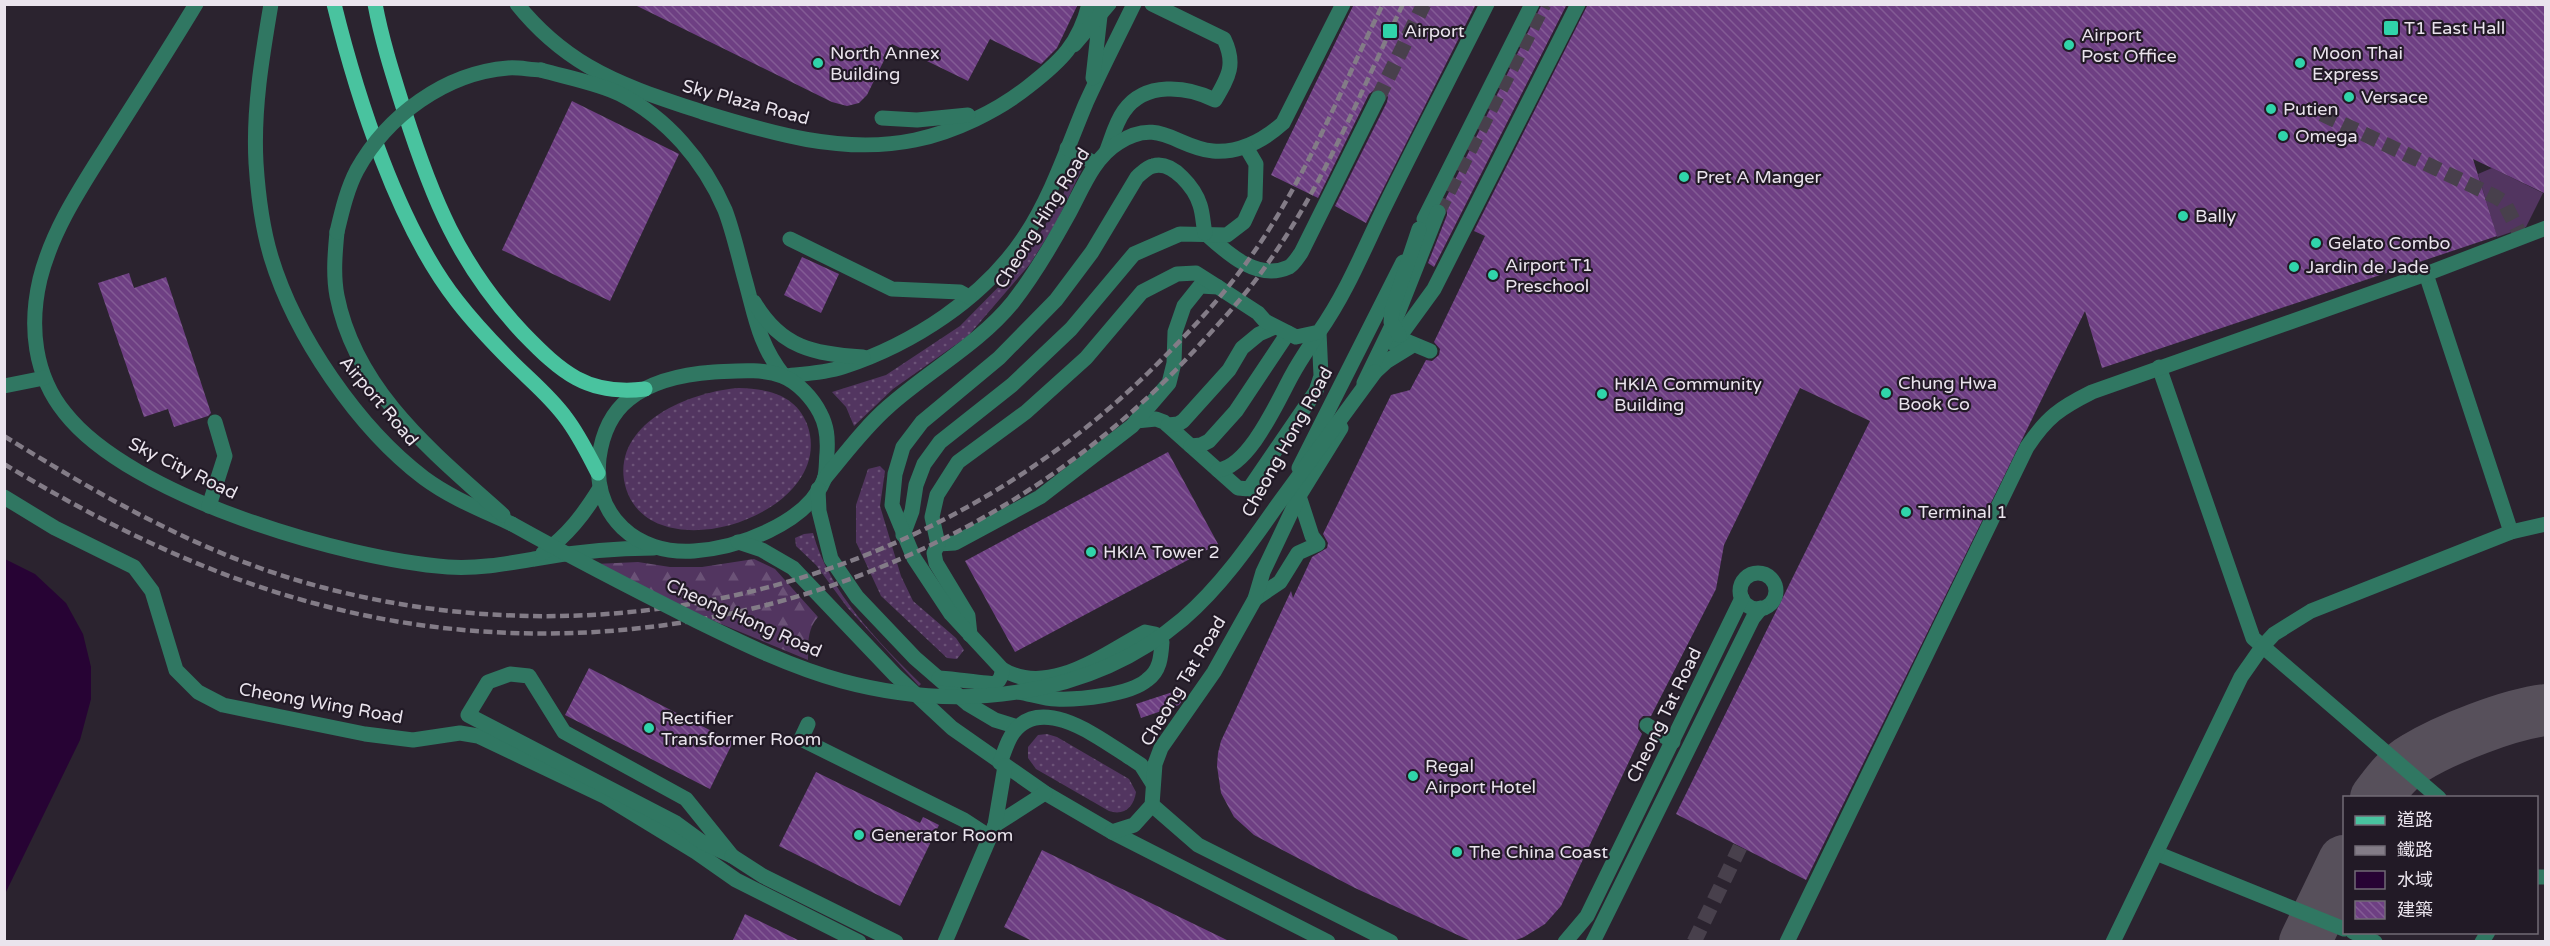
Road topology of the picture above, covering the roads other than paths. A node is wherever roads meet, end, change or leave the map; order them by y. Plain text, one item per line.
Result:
1 (196, 4) edge
2 (271, 4) edge
3 (334, 4) edge
4 (375, 4) edge
5 (516, 4) edge
6 (1089, 4) edge
7 (1101, 4) edge
8 (1109, 4) edge
9 (1134, 4) edge
10 (1152, 4) edge
11 (1343, 4) edge
12 (1486, 4) edge
13 (1532, 4) edge
14 (1578, 4) edge
15 (1074, 45) junction
16 (1378, 98) tunnel mouth
17 (1087, 101) junction
18 (989, 111) junction
19 (882, 118) dead end
20 (1246, 147) junction
21 (1068, 148) junction
22 (1107, 150) junction
23 (1096, 164) junction
24 (1438, 212) tunnel mouth
25 (2546, 228) edge
26 (1419, 229) junction
27 (1204, 233) junction
28 (790, 239) dead end
29 (2426, 274) junction
30 (1218, 287) junction
31 (749, 293) junction
32 (969, 297) junction
33 (1282, 330) junction
34 (1319, 332) junction
35 (1399, 335) junction
36 (1413, 345) junction
37 (1430, 351) dead end
38 (869, 357) junction
39 (2160, 367) junction
40 (1375, 372) junction
41 (784, 376) junction
42 (44, 378) junction
43 (4, 386) edge
44 (645, 389) junction
45 (1136, 421) junction
46 (215, 422) dead end
47 (1168, 425) junction
48 (1191, 446) junction
49 (1218, 470) junction
50 (599, 480) junction
51 (821, 484) junction
52 (1299, 496) junction
53 (4, 497) edge
54 (209, 506) junction
55 (1266, 522) junction
56 (512, 524) junction
57 (2546, 524) edge
58 (2511, 532) junction
59 (903, 535) junction
60 (738, 542) junction
61 (938, 544) junction
62 (553, 546) junction
63 (654, 548) junction
64 (536, 559) junction
65 (1742, 598) junction
66 (1255, 599) junction
67 (1761, 608) junction
68 (970, 635) junction
69 (2262, 647) junction
70 (1002, 669) junction
71 (939, 678) junction
72 (990, 684) junction
73 (808, 724) dead end
74 (1647, 725) dead end
75 (1018, 727) junction
76 (1673, 742) junction
77 (1003, 765) junction
78 (1153, 784) junction
79 (1045, 794) junction
80 (2437, 796) edge
81 (1152, 805) junction
82 (992, 831) junction
83 (1112, 832) junction
84 (2156, 853) junction
85 (732, 856) junction
86 (2343, 929) edge
87 (2355, 934) edge
88 (859, 942) edge
89 (897, 942) edge
90 (945, 942) edge
91 (1328, 942) edge
92 (1391, 942) edge
93 (1566, 942) edge
94 (1593, 942) edge
95 (1787, 942) edge
96 (2113, 942) edge
97 (2375, 942) edge

1 - 42 street, Sky City Road
2 - 56 street, Airport Road
3 - 50 main road
4 - 44 main road
5 - 18 street, Sky Plaza Road
6 - 15 street, Sky Plaza Road
7 - 17 street
8 - 15 street, Sky Plaza Road, bridge
9 - 17 street
10 - 22 street
11 - 20 street, Cheong Hing Road
12 - 34 street
13 - 26 street, Cheong Hong Road
14 - 35 street
15 - 18 street, Sky Plaza Road
16 - 27 street
17 - 21 street
18 - 19 street
20 - 22 street, Cheong Hing Road
20 - 27 street
21 - 23 street
21 - 32 street
22 - 23 street, Cheong Hing Road
23 - 51 street, Cheong Hing Road
24 - 52 street, Cheong Tat Road
25 - 29 street
26 - 35 street, bridge
26 - 55 street, Cheong Hong Road, bridge
27 - 59 street
27 - 59 street
28 - 32 street
29 - 39 street
29 - 58 street
30 - 33 street
30 - 45 street
30 - 61 street
31 - 38 street
31 - 41 street
31 - 56 street, bridge
32 - 38 street
33 - 34 street
33 - 47 street
33 - 48 street
34 - 49 street
34 - 49 street
35 - 36 street
35 - 40 street
36 - 37 street
36 - 40 street
38 - 41 street
39 - 69 street
39 - 95 street
40 - 55 street, bridge
41 - 44 street
41 - 51 street
42 - 43 street
42 - 54 street, Sky City Road
44 - 50 street
45 - 47 street
45 - 61 street
46 - 54 street
47 - 48 street
48 - 49 street
50 - 62 street, Sky City Road
50 - 63 street
51 - 60 street
51 - 71 street
52 - 66 street, Cheong Tat Road
52 - 66 street
53 - 88 street, Cheong Wing Road
54 - 64 street, Sky City Road
55 - 62 street, Cheong Hong Road, bridge
56 - 62 street, Cheong Hong Road, bridge
57 - 58 street
58 - 69 street
59 - 68 street
60 - 63 street
60 - 77 street
61 - 68 street
62 - 64 street, Sky City Road
63 - 64 street, Sky City Road
65 - 67 street
65 - 67 street, Cheong Tat Road
65 - 76 street, Cheong Tat Road
66 - 78 street, Cheong Tat Road
67 - 94 street, Cheong Tat Road
68 - 70 street
69 - 80 street
69 - 84 street
70 - 72 street
70 - 72 street
71 - 72 street
71 - 75 street
73 - 82 street
74 - 76 street
75 - 77 street
75 - 78 street, Cheong Tat Road
76 - 93 street, Cheong Tat Road
77 - 79 street
77 - 82 street
78 - 81 street, Cheong Tat Road
79 - 82 street
79 - 83 street
81 - 83 street
81 - 92 street
82 - 90 street
83 - 91 street
84 - 86 street
84 - 96 street
85 - 85 street
85 - 89 street
87 - 97 street

